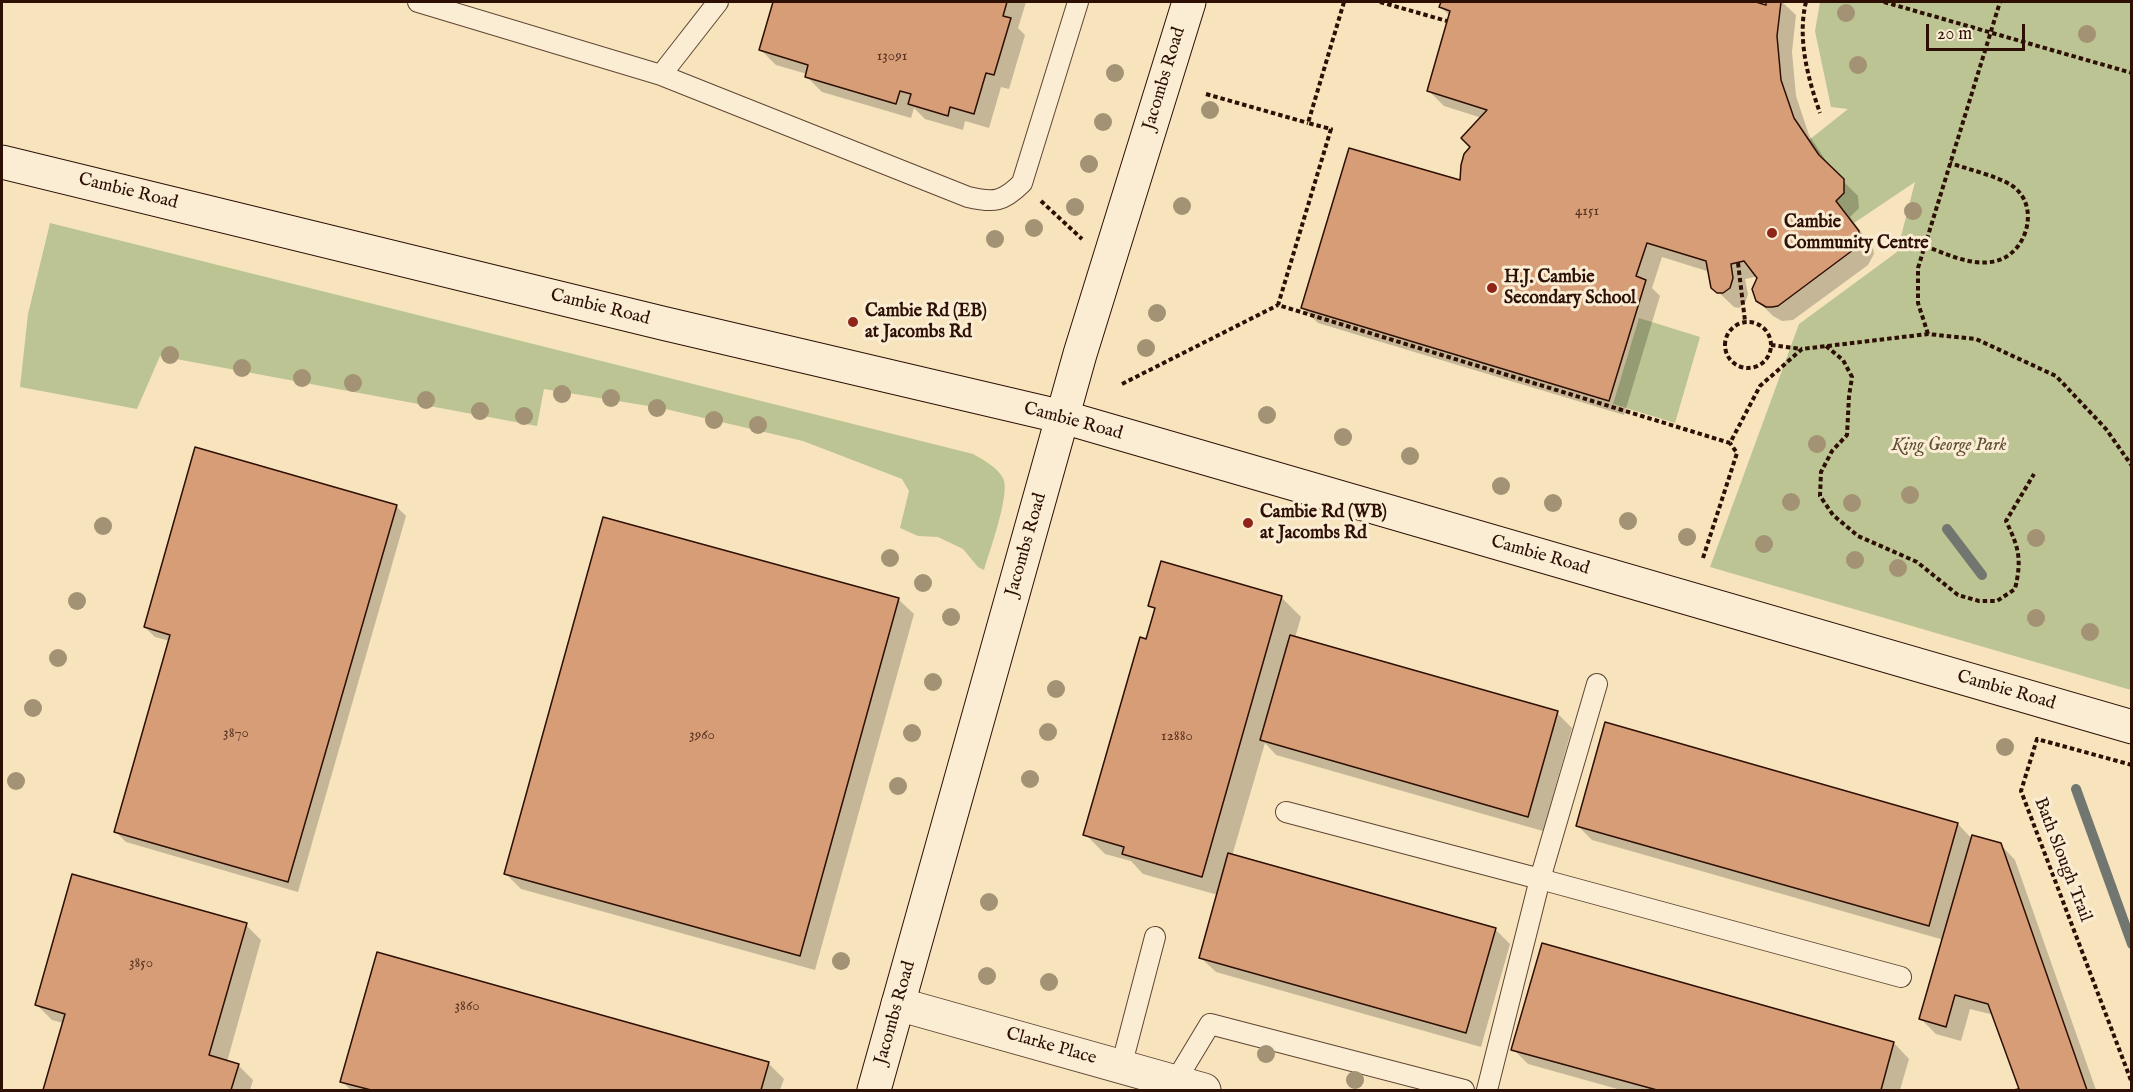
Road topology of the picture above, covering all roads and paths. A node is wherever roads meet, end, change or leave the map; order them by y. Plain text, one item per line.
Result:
1 (418, 2) edge
2 (718, 2) edge
3 (1078, 2) edge
4 (1189, 2) edge
5 (1344, 2) edge
6 (1380, 2) edge
7 (1806, 2) edge
8 (1884, 2) edge
9 (2000, 2) edge
10 (1447, 21) dead end
11 (1991, 32) junction
12 (2132, 73) edge
13 (661, 75) junction
14 (1206, 94) dead end
15 (1820, 113) dead end
16 (1308, 123) junction
17 (2, 162) edge
18 (1950, 164) junction
19 (1022, 183) junction
20 (1082, 240) dead end
21 (1925, 246) junction
22 (1738, 262) dead end
23 (1278, 305) junction
24 (1745, 321) junction
25 (1929, 334) junction
26 (1771, 345) junction
27 (1826, 346) junction
28 (1803, 349) junction
29 (1122, 384) dead end
30 (1063, 417) junction
31 (1730, 443) junction
32 (2132, 466) edge
33 (2034, 474) dead end
34 (1703, 558) dead end
35 (1597, 684) dead end
36 (2132, 727) edge
37 (2132, 765) edge
38 (1286, 812) dead end
39 (1540, 879) junction
40 (1155, 937) dead end
41 (1901, 977) dead end
42 (898, 1004) junction
43 (1121, 1067) junction
44 (2132, 1083) edge
45 (1184, 1088) edge
46 (874, 1090) edge
47 (1464, 1090) edge
48 (1487, 1090) edge

1 - 13 lane
2 - 13 lane
3 - 19 lane
4 - 30 main road, Jacombs Road
5 - 16 path
6 - 10 path
7 - 15 path
8 - 11 path
9 - 11 path
11 - 12 path
11 - 18 path
13 - 19 lane
14 - 16 path
16 - 23 path
17 - 30 main road, Cambie Road
18 - 21 path
18 - 21 path
19 - 20 path
21 - 25 path
22 - 24 path
23 - 29 path
23 - 31 path
24 - 26 path
24 - 26 path
25 - 27 path
25 - 32 path
26 - 28 path
27 - 28 path
27 - 33 path
28 - 31 path
30 - 36 main road, Cambie Road
30 - 42 main road, Jacombs Road
31 - 34 path
35 - 39 lane
37 - 44 path, Bath Slough Trail
38 - 39 lane
39 - 41 lane
39 - 48 lane
40 - 43 lane
42 - 43 main road, Clarke Place
42 - 46 main road, Jacombs Road
43 - 45 main road, Clarke Place
45 - 47 lane

